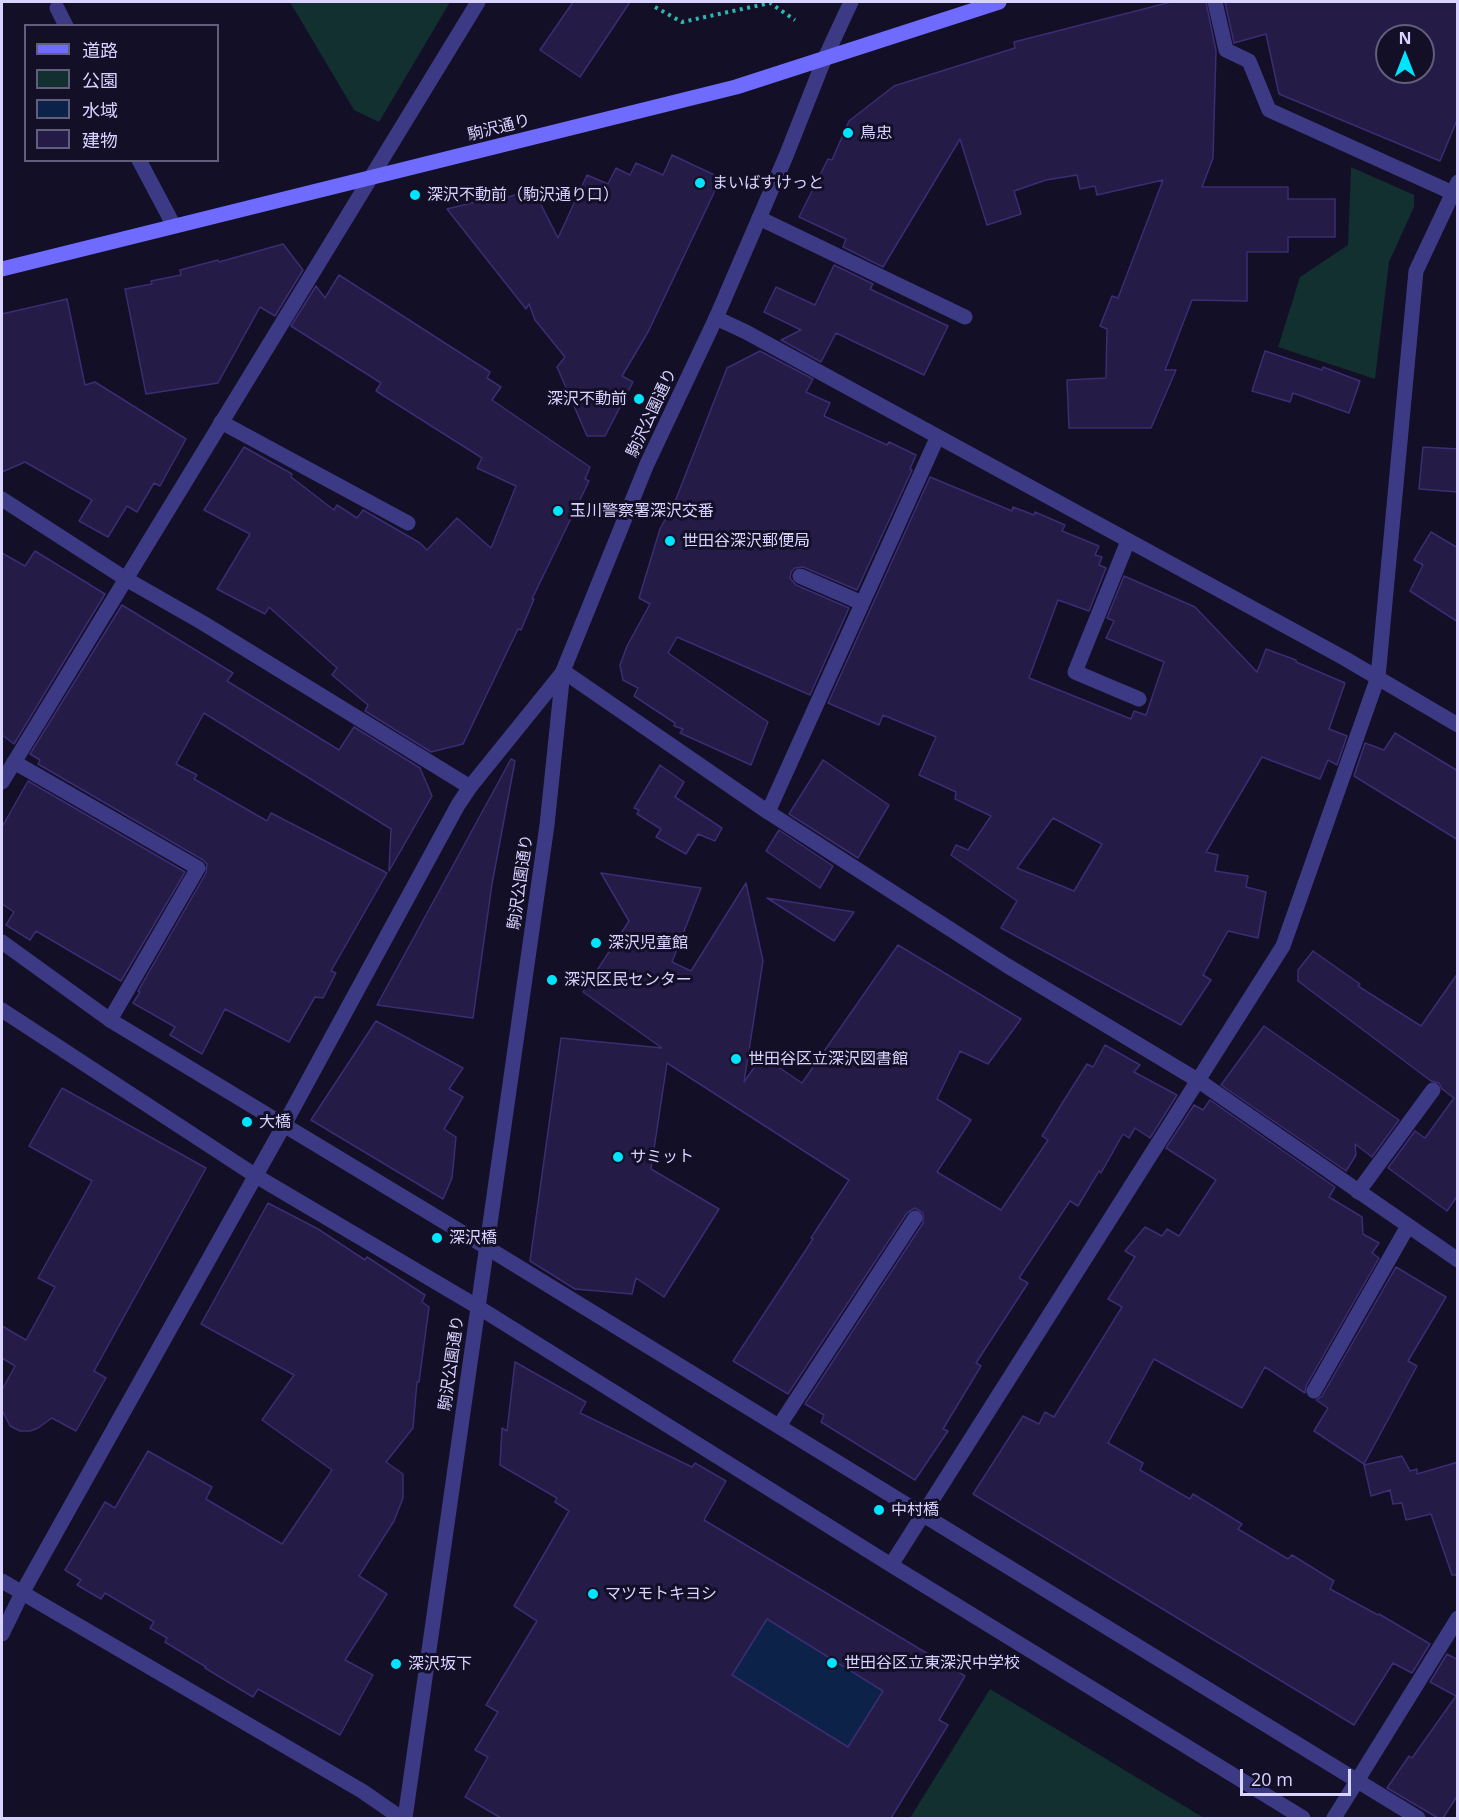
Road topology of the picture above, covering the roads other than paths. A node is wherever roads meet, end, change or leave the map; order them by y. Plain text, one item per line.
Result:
1 (478, 2) edge
2 (851, 2) edge
3 (999, 2) edge
4 (1215, 2) edge
5 (57, 8) dead end
6 (65, 24) edge
7 (824, 60) junction
8 (140, 162) edge
9 (370, 178) junction
10 (1456, 190) edge
11 (759, 218) junction
12 (174, 226) junction
13 (2, 269) edge
14 (965, 316) dead end
15 (716, 318) junction
16 (221, 422) junction
17 (937, 438) junction
18 (2, 499) edge
19 (408, 523) dead end
20 (1128, 541) junction
21 (800, 576) dead end
22 (126, 579) junction
23 (862, 603) junction
24 (563, 672) junction
25 (1378, 677) junction
26 (1139, 699) dead end
27 (1458, 725) edge
28 (14, 762) junction
29 (2, 782) edge
30 (470, 787) junction
31 (768, 812) junction
32 (2, 942) edge
33 (2, 1010) edge
34 (110, 1020) junction
35 (1199, 1081) junction
36 (1432, 1090) dead end
37 (284, 1125) junction
38 (256, 1176) junction
39 (1358, 1192) junction
40 (915, 1218) dead end
41 (1408, 1226) junction
42 (486, 1247) junction
43 (1458, 1260) edge
44 (478, 1307) junction
45 (1314, 1391) dead end
46 (779, 1426) junction
47 (924, 1516) junction
48 (891, 1565) junction
49 (2, 1581) edge
50 (22, 1593) junction
51 (1455, 1626) edge
52 (2, 1634) edge
53 (1356, 1781) junction
54 (403, 1818) edge
55 (1303, 1818) edge
56 (1334, 1818) edge
57 (1418, 1818) edge

1 - 9 street
2 - 7 street, 駒沢公園通り
3 - 7 main road, 駒沢通り
4 - 10 street
5 - 6 street
7 - 9 main road, 駒沢通り
7 - 11 street, 駒沢公園通り
8 - 12 street
9 - 12 main road, 駒沢通り
9 - 16 street
10 - 25 street
11 - 14 street
11 - 15 street, 駒沢公園通り
12 - 13 main road, 駒沢通り
15 - 17 street
15 - 24 street, 駒沢公園通り
16 - 19 street
16 - 22 street
17 - 20 street
17 - 23 street
18 - 22 street
20 - 25 street
20 - 26 street
21 - 23 street
22 - 28 street
22 - 30 street
23 - 31 street
24 - 30 street
24 - 31 street
24 - 42 street, 駒沢公園通り
25 - 27 street
25 - 35 street
28 - 29 street
28 - 34 street
30 - 37 street
31 - 35 street
32 - 34 street
33 - 38 street
34 - 37 street
35 - 39 street
35 - 47 street
36 - 39 street
37 - 38 street
37 - 42 street
38 - 44 street
38 - 50 street
39 - 41 street
40 - 46 street
41 - 43 street
41 - 45 street
42 - 44 street, 駒沢公園通り
42 - 46 street
44 - 48 street
44 - 54 street, 駒沢公園通り
46 - 47 street
47 - 48 street
47 - 53 street
48 - 55 street
49 - 50 street
50 - 52 street
50 - 54 street
51 - 53 street
53 - 56 street
53 - 57 street

